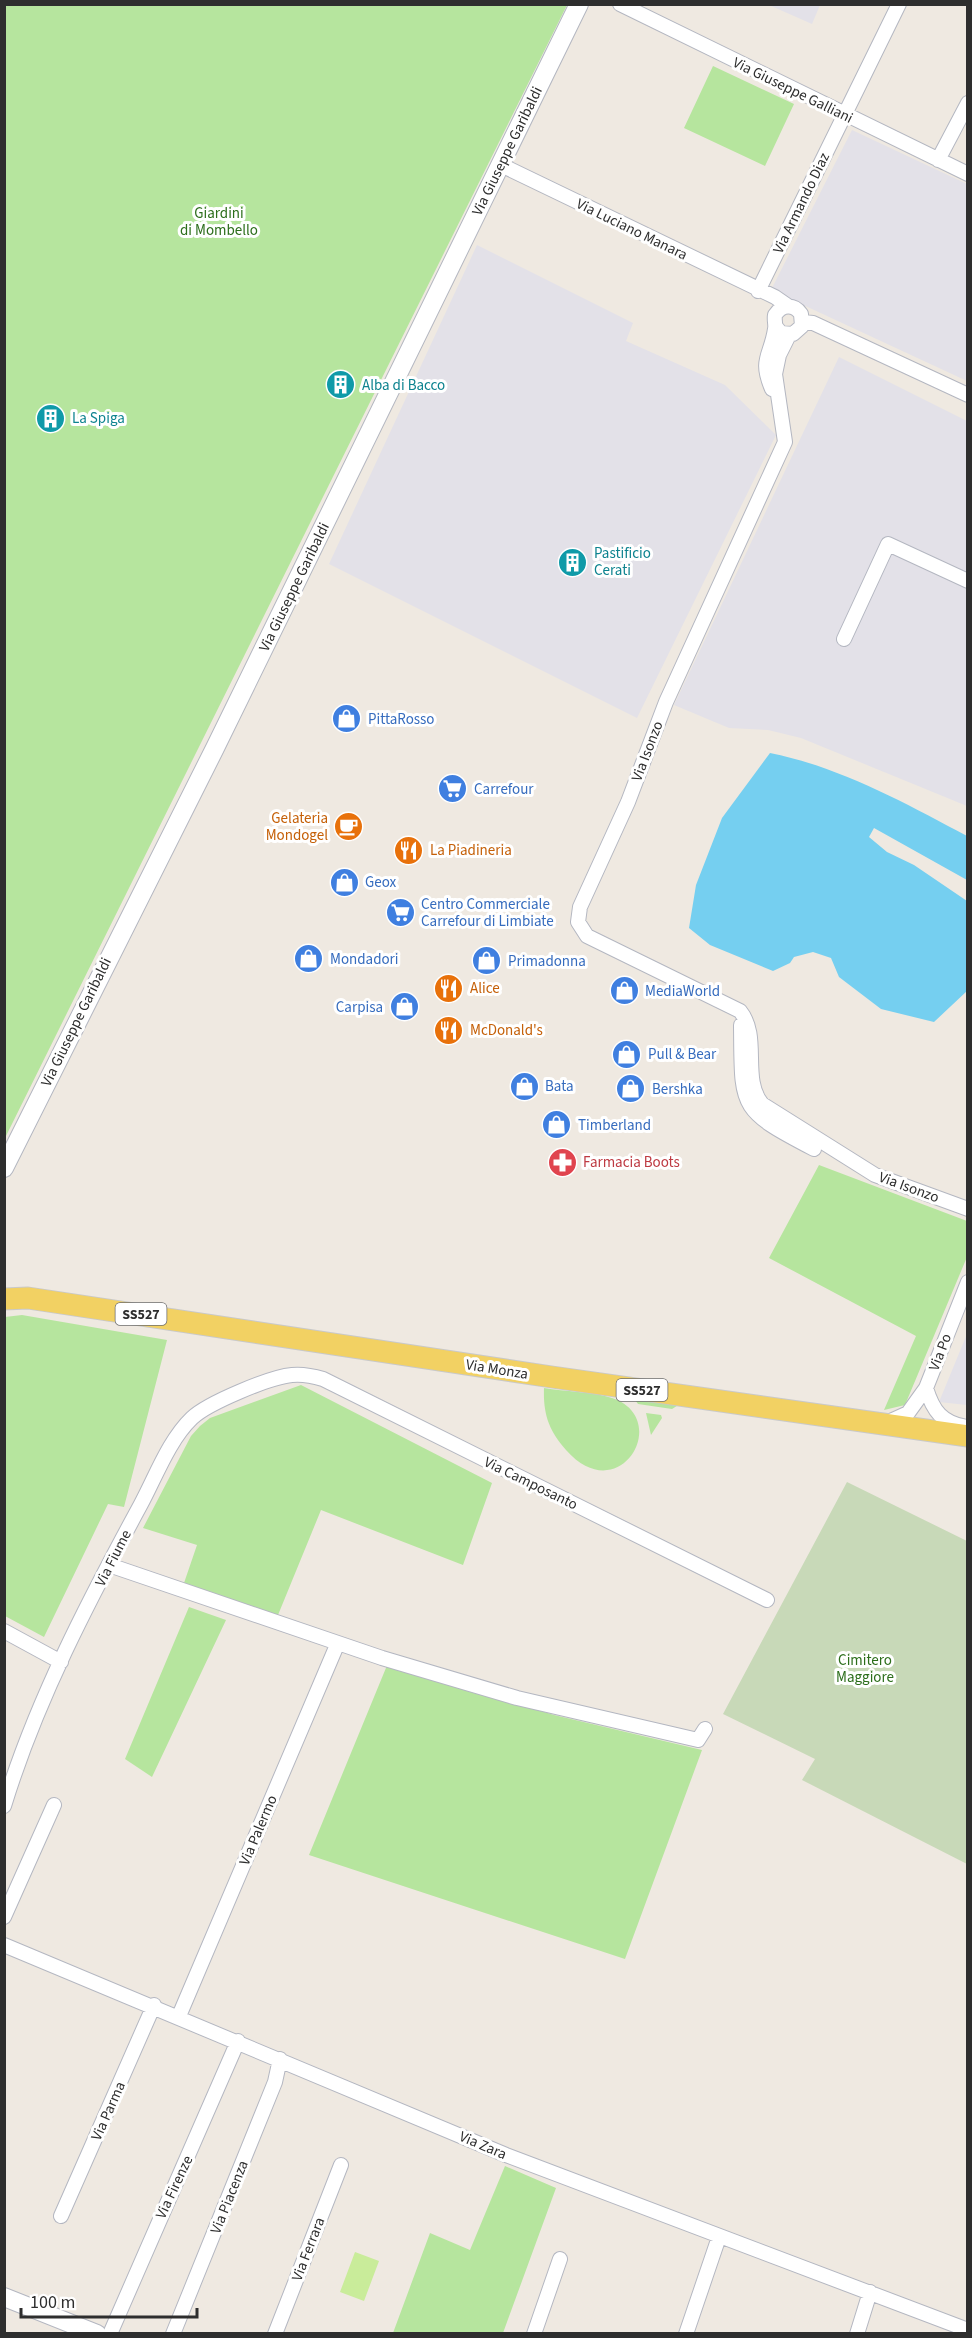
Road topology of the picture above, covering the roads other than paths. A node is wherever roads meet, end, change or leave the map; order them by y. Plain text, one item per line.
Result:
1 (579, 4) edge
2 (620, 4) edge
3 (898, 4) edge
4 (968, 102) edge
5 (843, 115) junction
6 (938, 160) junction
7 (501, 165) junction
8 (968, 174) edge
9 (761, 292) junction
10 (788, 306) junction
11 (775, 321) junction
12 (802, 322) junction
13 (789, 335) junction
14 (968, 395) edge
15 (780, 409) junction
16 (968, 582) edge
17 (844, 639) dead end
18 (4, 1168) edge
19 (968, 1209) edge
20 (968, 1282) edge
21 (4, 1286) edge
22 (28, 1298) junction
23 (4, 1299) edge
24 (292, 1375) joint
25 (926, 1388) junction
26 (882, 1424) junction
27 (968, 1427) edge
28 (968, 1436) edge
29 (109, 1565) junction
30 (767, 1600) dead end
31 (4, 1631) edge
32 (337, 1645) junction
33 (61, 1662) junction
34 (702, 1735) dead end
35 (10, 1766) edge
36 (54, 1805) dead end
37 (4, 1806) edge
38 (4, 1917) edge
39 (4, 1945) edge
40 (154, 2005) junction
41 (179, 2016) junction
42 (238, 2041) junction
43 (280, 2059) junction
44 (341, 2165) dead end
45 (61, 2216) dead end
46 (719, 2237) junction
47 (560, 2259) dead end
48 (870, 2292) junction
49 (4, 2297) edge
50 (968, 2330) edge
51 (97, 2334) edge
52 (110, 2334) edge
53 (173, 2334) edge
54 (275, 2334) edge
55 (534, 2334) edge
56 (686, 2334) edge
57 (857, 2334) edge

1 - 7 street, Via Giuseppe Garibaldi
2 - 5 street, Via Giuseppe Galliani
3 - 5 street, Via Armando Diaz
4 - 6 street
5 - 6 street, Via Giuseppe Galliani
5 - 9 street, Via Armando Diaz
6 - 8 street, Via Giuseppe Galliani
7 - 9 street, Via Luciano Manara
7 - 18 street, Via Giuseppe Garibaldi
9 - 10 street, Via Luciano Manara
9 - 11 street
10 - 11 street
10 - 12 street
11 - 13 street
11 - 15 street, Via Isonzo
12 - 13 street
12 - 14 street
13 - 15 street, Via Isonzo
15 - 19 street, Via Isonzo
16 - 17 street
20 - 25 street, Via Po
21 - 22 main road, Via Monza / SS527
22 - 23 main road, Via Monza / SS527
22 - 26 main road, Via Monza / SS527
24 - 29 street, Via Fiume
24 - 30 street, Via Camposanto
25 - 26 street, Via Po
25 - 27 street, Via Po
26 - 28 main road, Via Monza / SS527
29 - 32 street
29 - 33 street, Via Fiume
31 - 33 street
32 - 34 street
32 - 41 street, Via Palermo
33 - 35 street, Via Fiume
35 - 37 street, Via Fiume
36 - 38 street
39 - 40 street, Via Zara
40 - 41 street, Via Zara
40 - 45 street, Via Parma
41 - 42 street, Via Zara
42 - 43 street, Via Zara
42 - 52 street, Via Firenze
43 - 46 street, Via Zara
43 - 53 street, Via Piacenza
44 - 54 street, Via Ferrara
46 - 48 street, Via Zara
46 - 56 street
47 - 55 street
48 - 50 street, Via Zara
48 - 57 street
49 - 51 street

